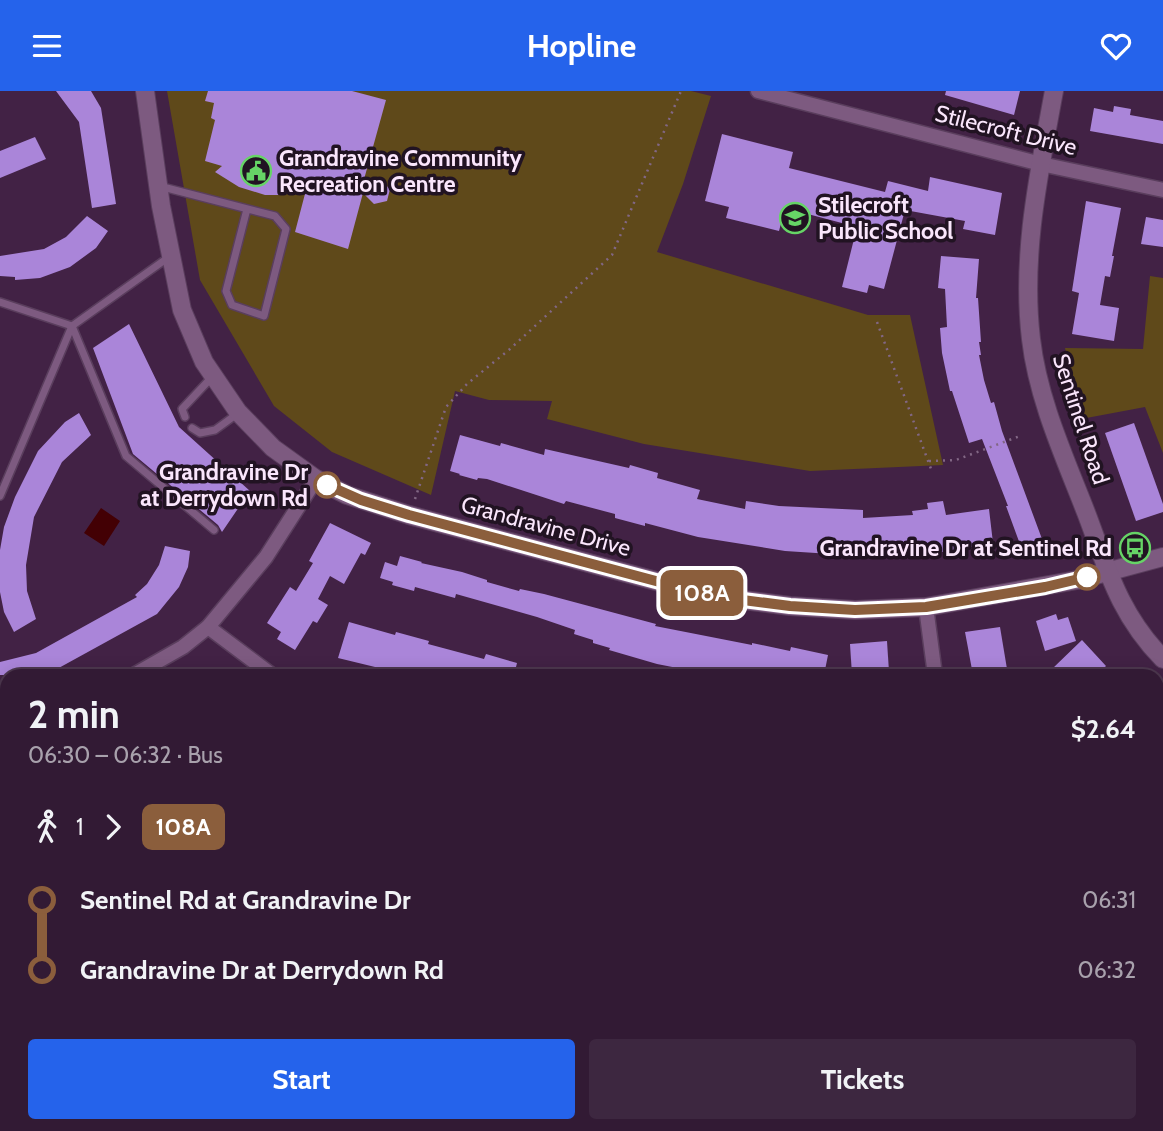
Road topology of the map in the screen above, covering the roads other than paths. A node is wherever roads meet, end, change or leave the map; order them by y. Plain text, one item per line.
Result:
1 (145, 91) edge
2 (758, 91) edge
3 (1054, 91) edge
4 (1041, 164) junction
5 (159, 186) junction
6 (1163, 190) edge
7 (247, 209) junction
8 (171, 257) junction
9 (0, 302) edge
10 (72, 326) junction
11 (212, 377) junction
12 (238, 412) junction
13 (185, 417) dead end
14 (192, 428) dead end
15 (316, 479) junction
16 (0, 496) edge
17 (214, 530) dead end
18 (1163, 557) edge
19 (1107, 570) junction
20 (926, 607) junction
21 (208, 627) junction
22 (1163, 659) edge
23 (144, 669) edge
24 (264, 669) edge
25 (934, 669) edge

1 - 5 street, Grandravine Drive
2 - 4 street, Stilecroft Drive
3 - 4 street, Sentinel Road
4 - 6 street, Stilecroft Drive
4 - 19 street, Sentinel Road
5 - 7 lane
5 - 8 street, Grandravine Drive
7 - 7 lane
8 - 10 lane
8 - 11 street, Grandravine Drive
9 - 10 lane
10 - 16 lane
10 - 17 lane
11 - 12 street, Grandravine Drive
11 - 13 lane
12 - 14 lane
12 - 15 street, Grandravine Drive
15 - 20 street, Grandravine Drive
15 - 21 street
18 - 19 street, Grandravine Drive
19 - 20 street, Grandravine Drive
19 - 22 street, Sentinel Road
20 - 25 street
21 - 23 street
21 - 24 street

